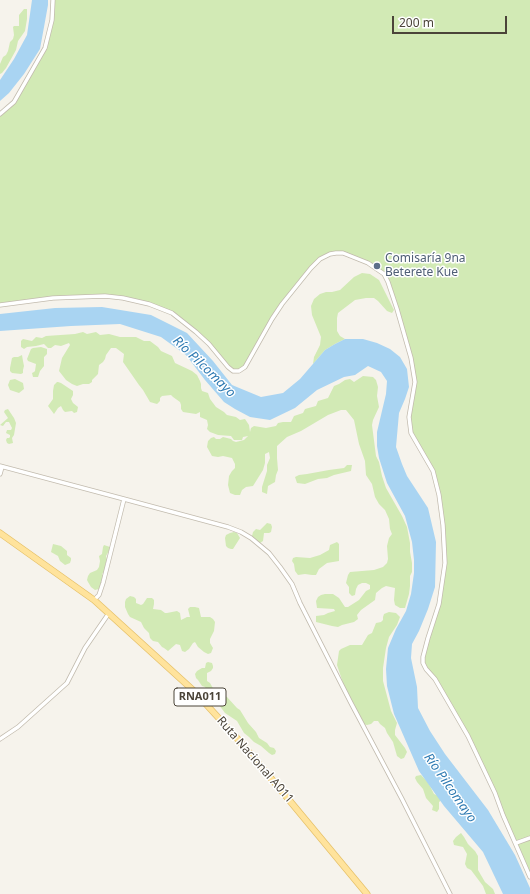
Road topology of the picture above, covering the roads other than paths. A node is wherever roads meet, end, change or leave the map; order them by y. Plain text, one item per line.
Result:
1 (53, 0) edge
2 (0, 114) edge
3 (0, 305) edge
4 (1, 467) edge
5 (0, 474) edge
6 (124, 499) junction
7 (0, 533) edge
8 (94, 600) junction
9 (109, 613) junction
10 (0, 739) edge
11 (530, 838) edge
12 (516, 843) junction
13 (530, 877) edge
14 (367, 894) edge
15 (450, 894) edge

1 - 2 street
3 - 12 street
4 - 5 street
4 - 6 street
6 - 8 street
6 - 15 street
7 - 8 main road, Ruta Nacional A011 / RNA011
8 - 9 main road, Ruta Nacional A011 / RNA011
9 - 10 street
9 - 14 main road, Ruta Nacional A011 / RNA011
11 - 12 street
12 - 13 street

